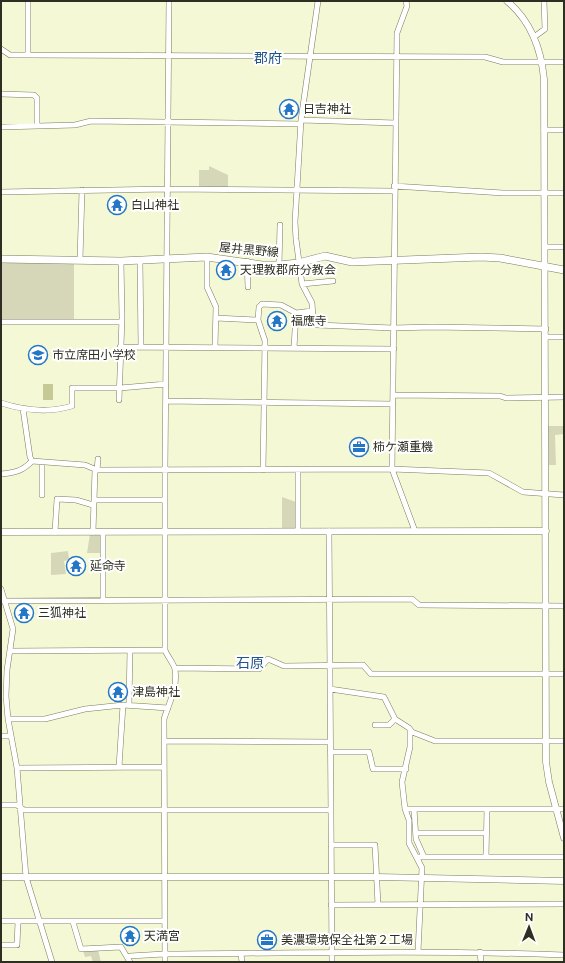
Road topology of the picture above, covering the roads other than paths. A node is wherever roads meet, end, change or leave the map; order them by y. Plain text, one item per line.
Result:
1 (28, 1) edge
2 (169, 1) edge
3 (318, 1) edge
4 (406, 1) edge
5 (507, 1) edge
6 (544, 1) edge
7 (534, 37) junction
8 (1, 49) edge
9 (28, 55) junction
10 (169, 56) junction
11 (309, 56) junction
12 (397, 57) junction
13 (542, 62) junction
14 (564, 62) edge
15 (1, 94) edge
16 (168, 122) junction
17 (301, 122) junction
18 (396, 123) junction
19 (37, 126) junction
20 (1, 127) edge
21 (544, 130) junction
22 (564, 130) edge
23 (168, 189) junction
24 (394, 189) junction
25 (82, 190) junction
26 (296, 190) junction
27 (1, 192) edge
28 (545, 193) junction
29 (564, 193) edge
30 (280, 225) dead end
31 (545, 247) junction
32 (564, 247) edge
33 (207, 257) junction
34 (1, 259) edge
35 (167, 259) junction
36 (80, 260) junction
37 (395, 260) junction
38 (121, 261) junction
39 (140, 261) junction
40 (247, 262) junction
41 (298, 263) junction
42 (279, 265) junction
43 (545, 266) junction
44 (564, 270) edge
45 (333, 281) dead end
46 (302, 284) junction
47 (248, 287) dead end
48 (312, 311) junction
49 (296, 313) junction
50 (216, 318) junction
51 (258, 320) junction
52 (1, 322) edge
53 (121, 322) junction
54 (393, 328) junction
55 (546, 329) junction
56 (546, 336) junction
57 (564, 337) edge
58 (120, 347) junction
59 (141, 347) junction
60 (166, 347) junction
61 (215, 347) junction
62 (264, 348) junction
63 (294, 348) junction
64 (394, 349) junction
65 (166, 384) junction
66 (120, 388) junction
67 (393, 395) junction
68 (564, 397) edge
69 (545, 398) junction
70 (119, 400) dead end
71 (166, 401) junction
72 (1, 403) edge
73 (264, 403) junction
74 (393, 404) junction
75 (23, 409) junction
76 (98, 459) dead end
77 (32, 461) junction
78 (42, 462) junction
79 (392, 469) junction
80 (96, 470) junction
81 (165, 470) junction
82 (263, 470) junction
83 (298, 471) junction
84 (1, 474) edge
85 (546, 494) junction
86 (42, 495) dead end
87 (564, 495) edge
88 (165, 500) junction
89 (94, 503) junction
90 (298, 531) junction
91 (329, 531) junction
92 (415, 531) junction
93 (546, 531) junction
94 (1, 532) edge
95 (55, 532) junction
96 (93, 532) junction
97 (103, 532) junction
98 (165, 532) junction
99 (1, 589) edge
100 (103, 600) junction
101 (166, 600) junction
102 (329, 600) junction
103 (3, 601) edge
104 (546, 606) junction
105 (564, 606) edge
106 (130, 650) junction
107 (165, 650) junction
108 (11, 651) junction
109 (330, 665) junction
110 (175, 668) junction
111 (1, 670) edge
112 (7, 670) junction
113 (546, 674) junction
114 (564, 674) edge
115 (330, 689) junction
116 (123, 704) junction
117 (129, 704) junction
118 (168, 708) junction
119 (8, 718) junction
120 (395, 719) junction
121 (375, 725) dead end
122 (410, 730) junction
123 (1, 736) edge
124 (11, 736) junction
125 (164, 741) junction
126 (330, 742) junction
127 (546, 742) junction
128 (564, 742) edge
129 (330, 752) junction
130 (118, 767) junction
131 (17, 768) junction
132 (163, 768) junction
133 (406, 769) junction
134 (1, 805) edge
135 (20, 808) junction
136 (487, 808) junction
137 (564, 808) edge
138 (405, 809) junction
139 (414, 809) junction
140 (556, 809) junction
141 (163, 810) junction
142 (331, 810) junction
143 (416, 833) junction
144 (486, 833) junction
145 (564, 838) edge
146 (332, 845) junction
147 (564, 856) edge
148 (417, 857) junction
149 (424, 857) junction
150 (486, 857) junction
151 (332, 876) junction
152 (1, 877) edge
153 (26, 877) junction
154 (164, 877) junction
155 (378, 877) junction
156 (422, 877) junction
157 (564, 881) edge
158 (564, 904) edge
159 (331, 905) junction
160 (378, 905) junction
161 (420, 905) junction
162 (1, 921) edge
163 (164, 921) junction
164 (18, 922) junction
165 (39, 922) junction
166 (73, 922) junction
167 (1, 945) edge
168 (418, 952) junction
169 (480, 952) junction
170 (332, 953) junction
171 (164, 954) junction
172 (241, 954) junction
173 (564, 955) edge
174 (129, 960) edge
175 (52, 962) edge
176 (165, 962) edge
177 (242, 962) edge
178 (332, 962) edge
179 (481, 962) edge

1 - 9 street
2 - 10 street
3 - 11 street
4 - 12 street
5 - 7 street
6 - 7 street
7 - 13 street
8 - 9 street
9 - 10 street
10 - 11 street
10 - 16 street
11 - 12 street
11 - 17 street
12 - 13 street
12 - 18 street
13 - 14 street
13 - 21 street
15 - 19 street
16 - 17 street
16 - 19 street
16 - 23 street
17 - 18 street
17 - 26 street
18 - 24 street
19 - 20 street
21 - 22 street
21 - 28 street
23 - 25 street
23 - 26 street
23 - 35 street
24 - 26 street
24 - 28 street
24 - 37 street
25 - 27 street
25 - 36 street
26 - 41 street
28 - 29 street
28 - 31 street
30 - 42 street
31 - 32 street
31 - 43 street
33 - 35 main road, 屋井黒野線
33 - 40 main road, 屋井黒野線
33 - 50 street
34 - 36 main road, 屋井黒野線
35 - 39 main road, 屋井黒野線
35 - 60 street
36 - 38 main road, 屋井黒野線
37 - 41 main road, 屋井黒野線
37 - 43 main road, 屋井黒野線
37 - 54 street
38 - 39 main road, 屋井黒野線
38 - 53 street
39 - 59 street
40 - 42 main road, 屋井黒野線
40 - 47 street
41 - 42 main road, 屋井黒野線
41 - 46 street
43 - 44 main road, 屋井黒野線
43 - 55 street
45 - 46 street
46 - 48 street
48 - 49 street
48 - 54 street
49 - 51 street
49 - 63 street
50 - 51 street
50 - 61 street
51 - 62 street
52 - 53 street
53 - 58 street
54 - 55 street
54 - 64 street
55 - 56 street
56 - 57 street
56 - 69 street
58 - 59 street
58 - 66 street
59 - 60 street
60 - 61 street
60 - 65 street
61 - 62 street
62 - 63 street
62 - 73 street
63 - 64 street
64 - 67 street
65 - 66 street
65 - 71 street
66 - 70 street
66 - 75 street
67 - 69 street
67 - 74 street
68 - 69 street
69 - 85 street
71 - 73 street
71 - 81 street
72 - 75 street
73 - 74 street
73 - 82 street
74 - 79 street
75 - 77 street
76 - 80 street
77 - 78 street
77 - 84 street
78 - 80 street
78 - 86 street
79 - 83 street
79 - 85 street
79 - 92 street
80 - 81 street
80 - 89 street
81 - 82 street
81 - 88 street
82 - 83 street
83 - 90 street
85 - 87 street
85 - 93 street
88 - 89 street
88 - 98 street
89 - 95 street
89 - 96 street
90 - 91 street
90 - 98 street
91 - 92 street
91 - 102 street
92 - 93 street
93 - 104 street
94 - 95 street
95 - 96 street
96 - 97 street
97 - 98 street
97 - 100 street
98 - 101 street
99 - 103 street
100 - 101 street
100 - 103 street
101 - 102 street
101 - 107 street
102 - 104 street
102 - 109 street
103 - 108 street
104 - 105 street
104 - 113 street
106 - 107 street
106 - 108 street
106 - 117 street
107 - 110 street
108 - 112 street
109 - 110 street
109 - 113 street
109 - 115 street
110 - 118 street
111 - 112 street
112 - 119 street
113 - 114 street
113 - 127 street
115 - 120 street
115 - 126 street
116 - 117 street
116 - 119 street
116 - 130 street
117 - 118 street
118 - 125 street
119 - 124 street
120 - 121 street
120 - 122 street
122 - 127 street
122 - 133 street
123 - 124 street
124 - 131 street
125 - 126 street
125 - 132 street
126 - 129 street
127 - 128 street
127 - 140 street
129 - 133 street
129 - 142 street
130 - 131 street
130 - 132 street
131 - 135 street
132 - 141 street
133 - 138 street
134 - 135 street
135 - 141 street
135 - 153 street
136 - 139 street
136 - 140 street
136 - 144 street
137 - 140 street
138 - 139 street
138 - 148 street
139 - 143 street
140 - 145 street
141 - 142 street
141 - 154 street
142 - 146 street
143 - 144 street
143 - 149 street
144 - 150 street
146 - 151 street
146 - 155 street
147 - 150 street
148 - 149 street
148 - 156 street
149 - 150 street
151 - 154 street
151 - 155 street
151 - 159 street
152 - 153 street
153 - 154 street
153 - 165 street
154 - 163 street
155 - 156 street
155 - 160 street
156 - 157 street
156 - 161 street
158 - 161 street
159 - 160 street
159 - 170 street
160 - 161 street
161 - 168 street
162 - 164 street
163 - 166 street
163 - 171 street
164 - 165 street
164 - 167 street
165 - 166 street
165 - 175 street
166 - 174 street
168 - 169 street
168 - 170 street
169 - 173 street
169 - 179 street
170 - 172 street
170 - 178 street
171 - 172 street
171 - 174 street
171 - 176 street
172 - 177 street

